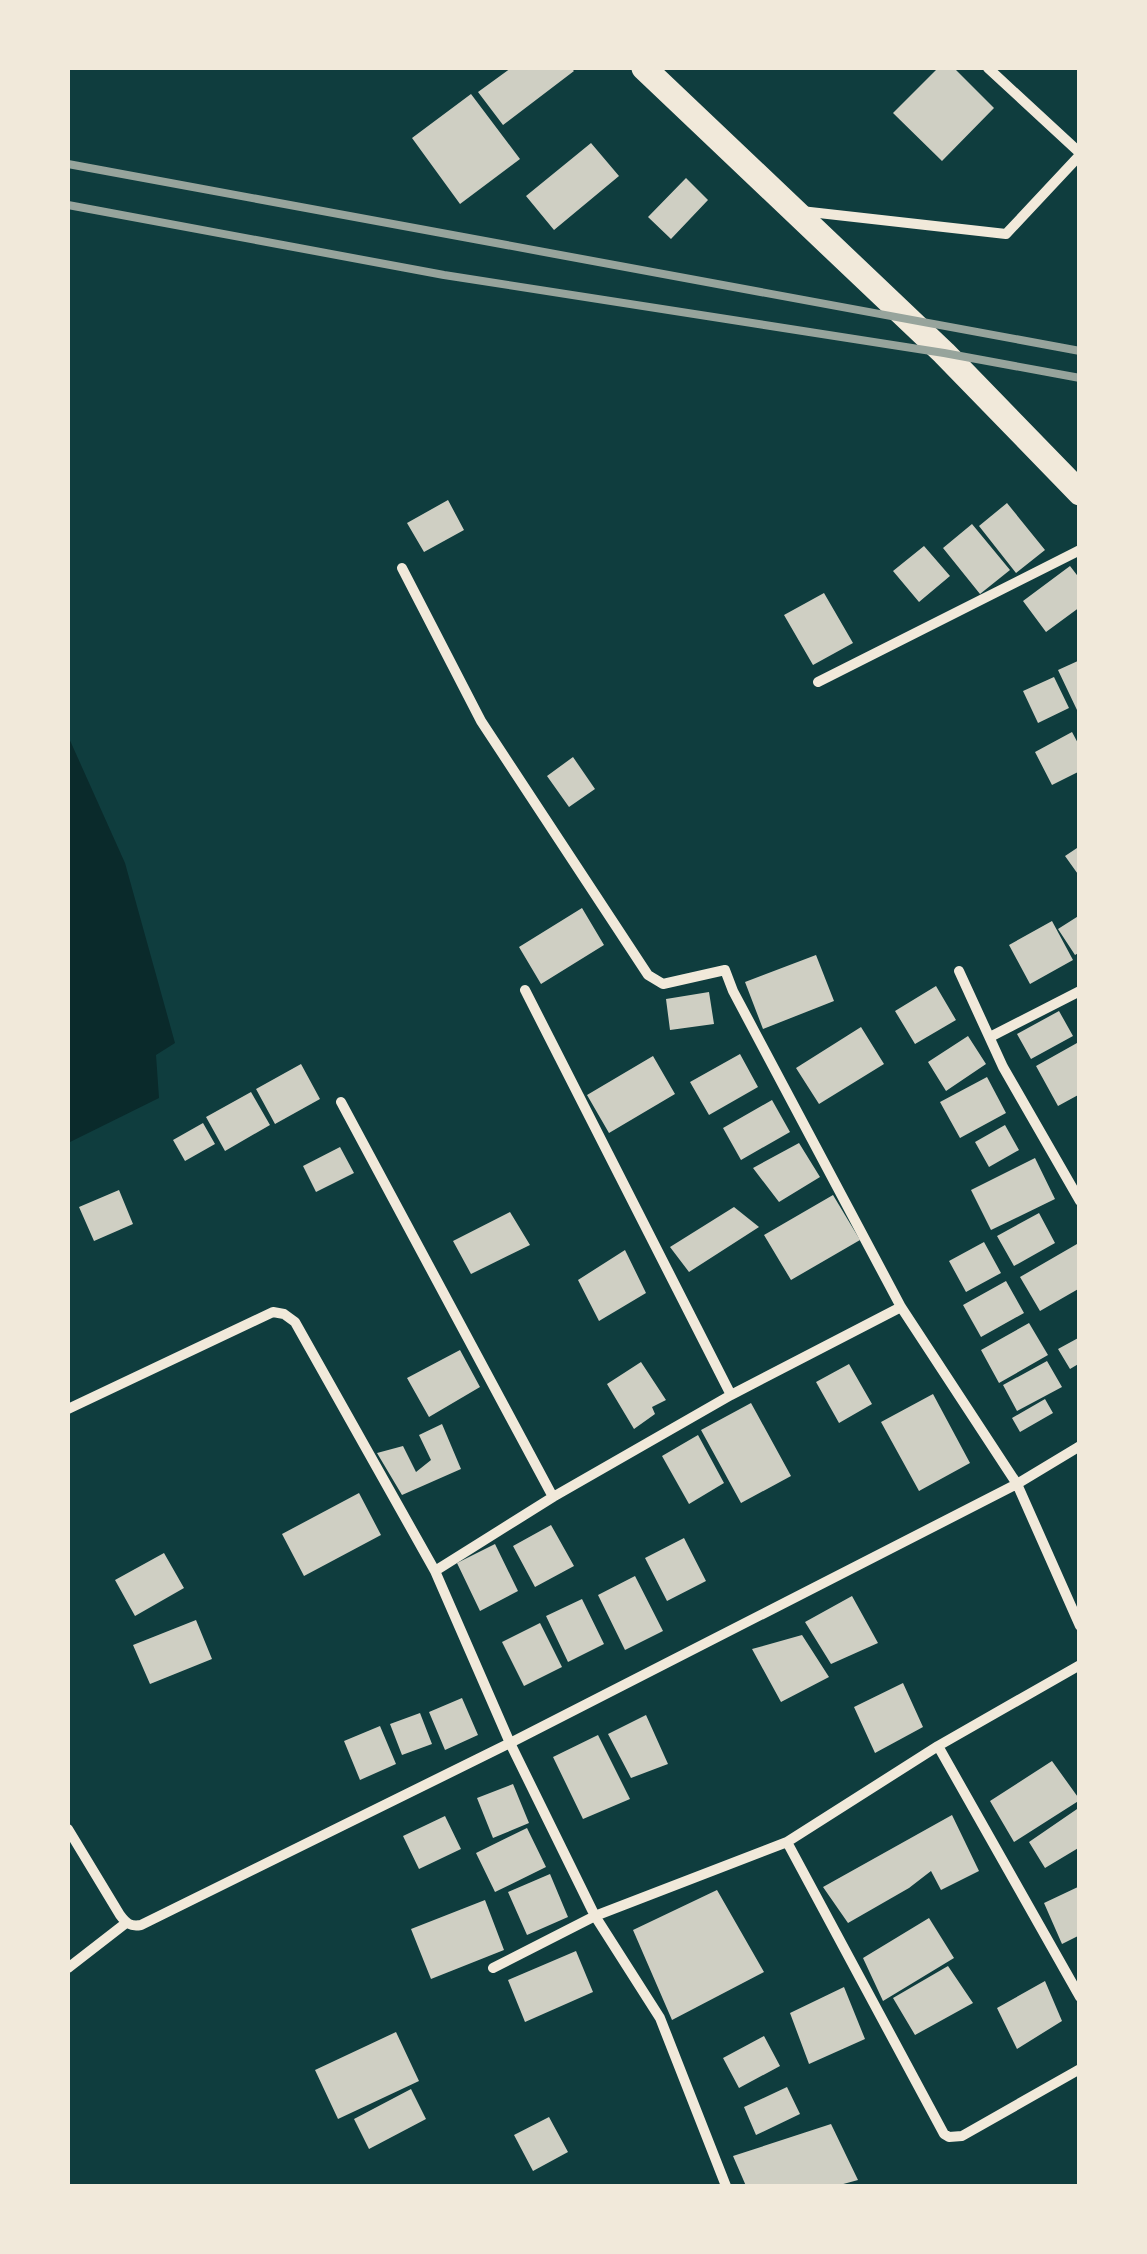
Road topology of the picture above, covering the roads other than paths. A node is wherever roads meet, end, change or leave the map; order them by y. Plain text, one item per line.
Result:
1 (988, 68) edge
2 (655, 71) edge
3 (1080, 154) edge
4 (794, 210) junction
5 (1080, 493) edge
6 (1080, 550) edge
7 (402, 568) dead end
8 (818, 682) dead end
9 (959, 972) dead end
10 (525, 990) dead end
11 (1080, 991) edge
12 (990, 1037) junction
13 (341, 1102) dead end
14 (1080, 1202) edge
15 (901, 1306) junction
16 (730, 1394) junction
17 (68, 1408) edge
18 (1080, 1446) edge
19 (1017, 1484) junction
20 (553, 1498) junction
21 (436, 1571) junction
22 (1080, 1626) edge
23 (1080, 1664) edge
24 (510, 1742) junction
25 (938, 1746) junction
26 (68, 1829) edge
27 (787, 1842) junction
28 (595, 1916) junction
29 (126, 1923) junction
30 (68, 1968) edge
31 (492, 1968) dead end
32 (1080, 1997) edge
33 (1080, 2069) edge
34 (726, 2186) edge

1 - 3 street
2 - 4 highway
3 - 4 street
4 - 5 highway
6 - 8 street
7 - 15 street
9 - 12 street
10 - 16 street
11 - 12 street
12 - 14 street
13 - 20 street
15 - 16 street
15 - 19 street
16 - 20 street
17 - 21 street
18 - 19 street
19 - 22 street
19 - 24 street
20 - 21 street
21 - 24 street
23 - 25 street
24 - 28 street
24 - 29 street
25 - 27 street
25 - 32 street
26 - 29 street
27 - 28 street
27 - 33 street
28 - 31 street
28 - 34 street
29 - 30 street

